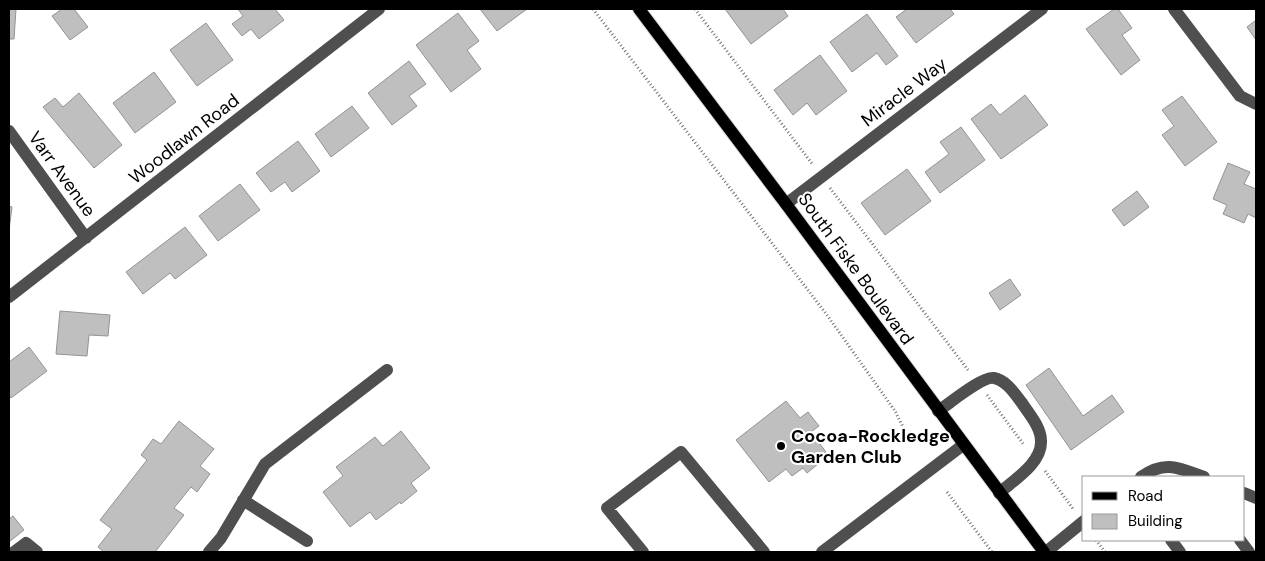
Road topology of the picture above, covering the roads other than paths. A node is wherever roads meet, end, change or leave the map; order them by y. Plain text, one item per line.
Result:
1 (379, 9) edge
2 (639, 9) edge
3 (1042, 9) edge
4 (1174, 9) edge
5 (1256, 104) edge
6 (9, 131) edge
7 (786, 204) junction
8 (86, 238) junction
9 (9, 297) edge
10 (387, 370) dead end
11 (938, 411) junction
12 (963, 444) junction
13 (1192, 474) edge
14 (1142, 476) edge
15 (999, 493) junction
16 (243, 500) junction
17 (1080, 517) edge
18 (307, 541) dead end
19 (1172, 541) edge
20 (1241, 541) edge
21 (14, 552) edge
22 (37, 552) edge
23 (209, 552) edge
24 (643, 552) edge
25 (764, 552) edge
26 (822, 552) edge
27 (1045, 552) edge
28 (1180, 552) edge
29 (1249, 552) edge

1 - 8 street, Woodlawn Road
2 - 7 main road, South Fiske Boulevard
3 - 7 street, Miracle Way
4 - 5 street
6 - 8 street, Varr Avenue
7 - 11 main road, South Fiske Boulevard
8 - 9 street, Woodlawn Road
10 - 16 street
11 - 12 main road, South Fiske Boulevard
11 - 15 street
12 - 15 main road, South Fiske Boulevard
12 - 26 street
13 - 14 street
15 - 27 main road, South Fiske Boulevard
16 - 18 street
16 - 23 street
17 - 27 street
19 - 28 street
20 - 29 street
21 - 22 street
24 - 25 street

